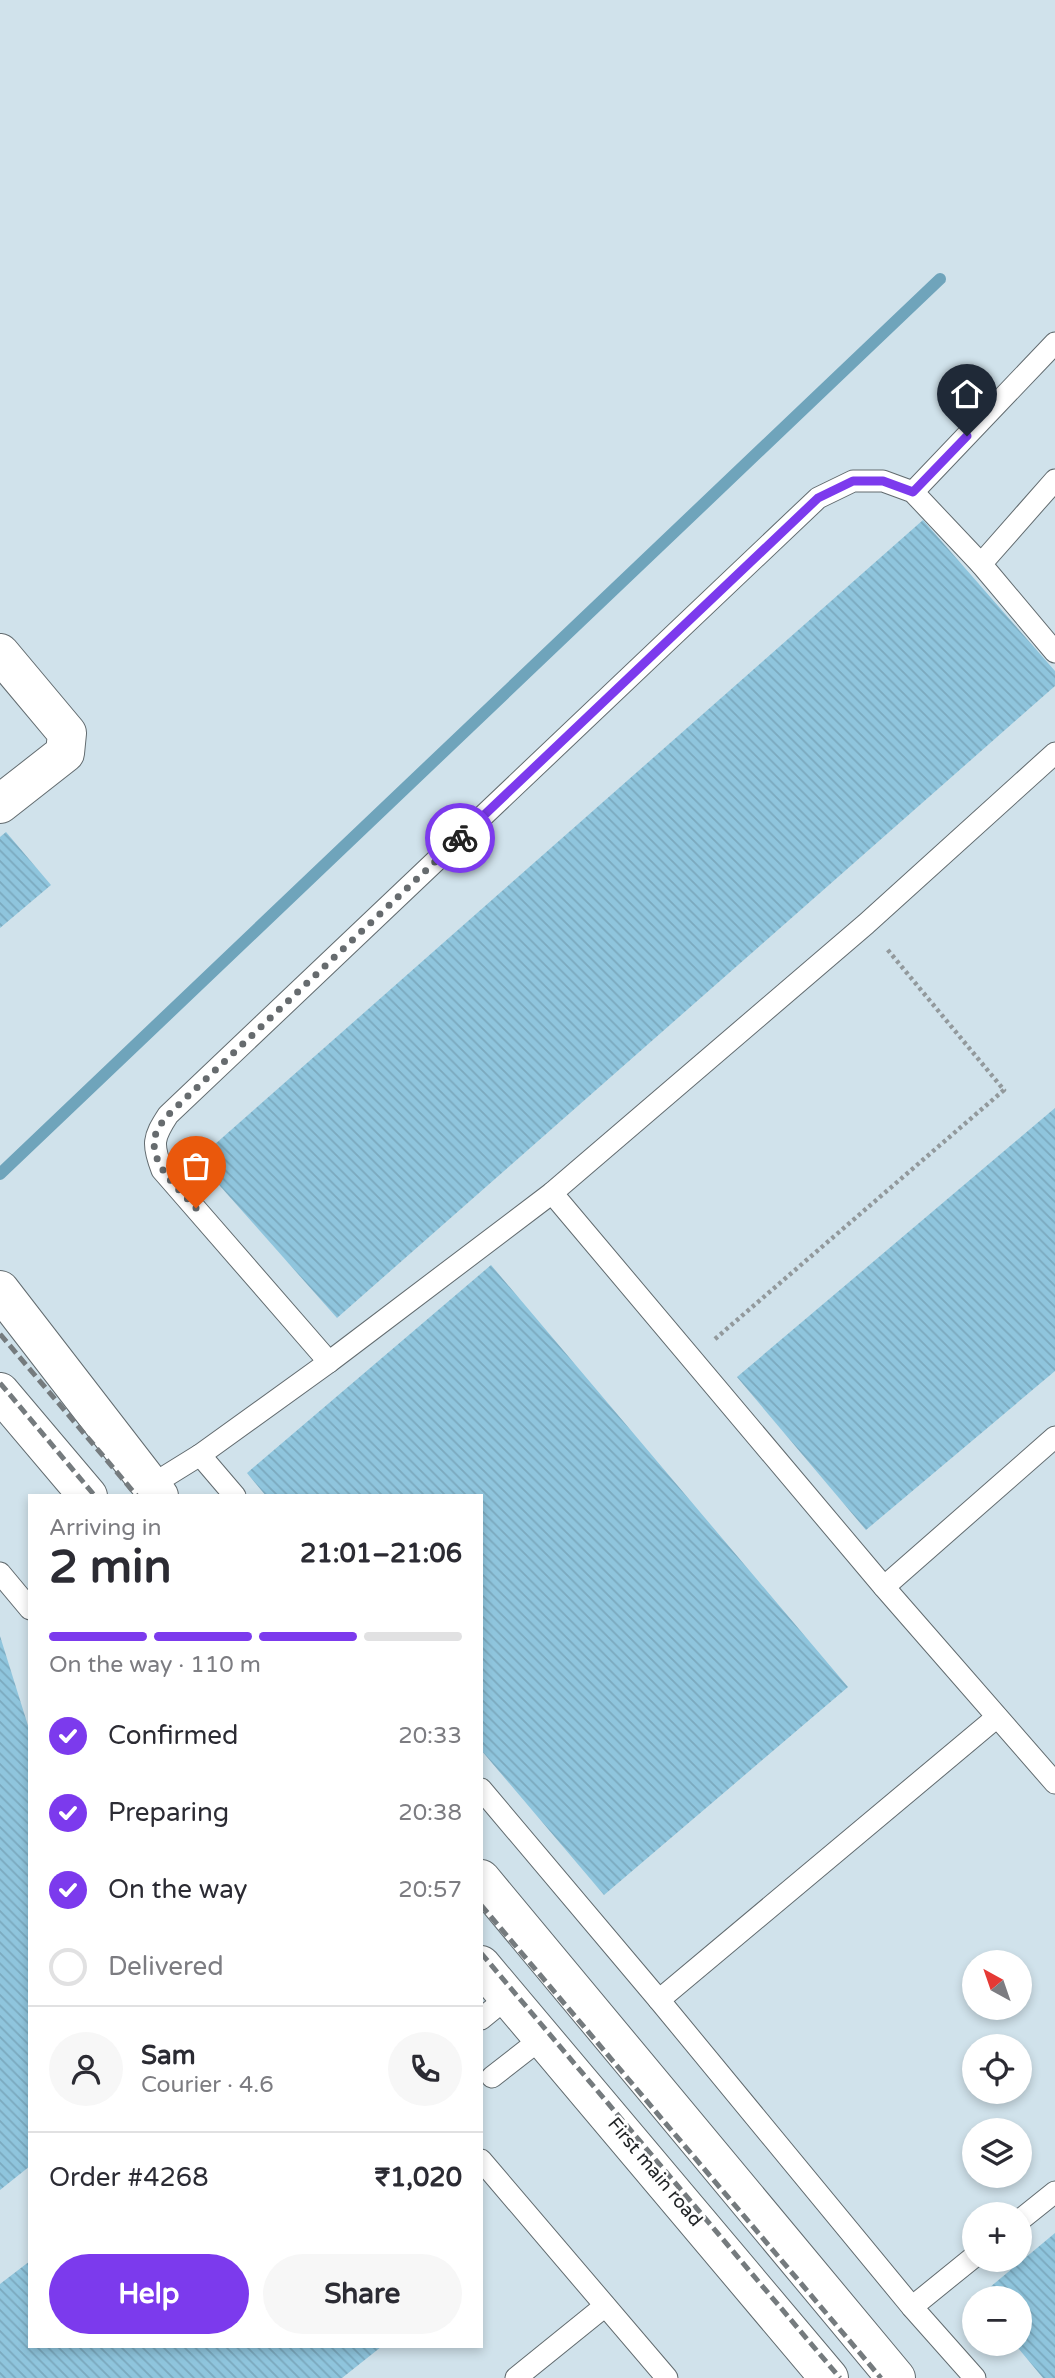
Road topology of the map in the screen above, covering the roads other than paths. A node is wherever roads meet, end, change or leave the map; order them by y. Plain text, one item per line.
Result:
1 (1055, 344) edge
2 (1055, 480) edge
3 (913, 492) junction
4 (981, 564) junction
5 (1055, 652) edge
6 (0, 653) edge
7 (1055, 754) edge
8 (0, 804) edge
9 (552, 1193) junction
10 (3, 1299) edge
11 (329, 1362) junction
12 (0, 1392) edge
13 (1055, 1437) edge
14 (200, 1455) junction
15 (154, 1491) edge
16 (86, 1494) edge
17 (233, 1494) edge
18 (0, 1573) edge
19 (884, 1587) junction
20 (28, 1607) edge
21 (997, 1717) junction
22 (1055, 1783) edge
23 (483, 1791) edge
24 (483, 1881) edge
25 (483, 1971) edge
26 (659, 2000) junction
27 (495, 2008) edge
28 (542, 2038) junction
29 (492, 2077) dead end
30 (483, 2162) edge
31 (1055, 2192) edge
32 (1032, 2210) edge
33 (962, 2267) edge
34 (605, 2306) junction
35 (912, 2307) junction
36 (516, 2378) edge
37 (667, 2378) edge
38 (829, 2378) edge
39 (896, 2378) edge
40 (975, 2378) edge

1 - 3 lane
2 - 4 lane
3 - 4 lane
3 - 11 lane
4 - 5 lane
6 - 8 street
7 - 9 lane
9 - 11 lane
9 - 19 lane
10 - 15 street
11 - 14 lane
12 - 16 street
13 - 19 lane
14 - 15 lane
14 - 17 lane
18 - 20 lane
19 - 21 lane
21 - 22 lane
21 - 26 lane
23 - 26 lane
24 - 39 street
25 - 27 street, First main road
26 - 35 lane
27 - 28 street, First main road
28 - 29 lane
28 - 38 street, First main road
30 - 34 lane
31 - 32 lane
33 - 35 lane
34 - 36 lane
34 - 37 lane
35 - 40 lane

